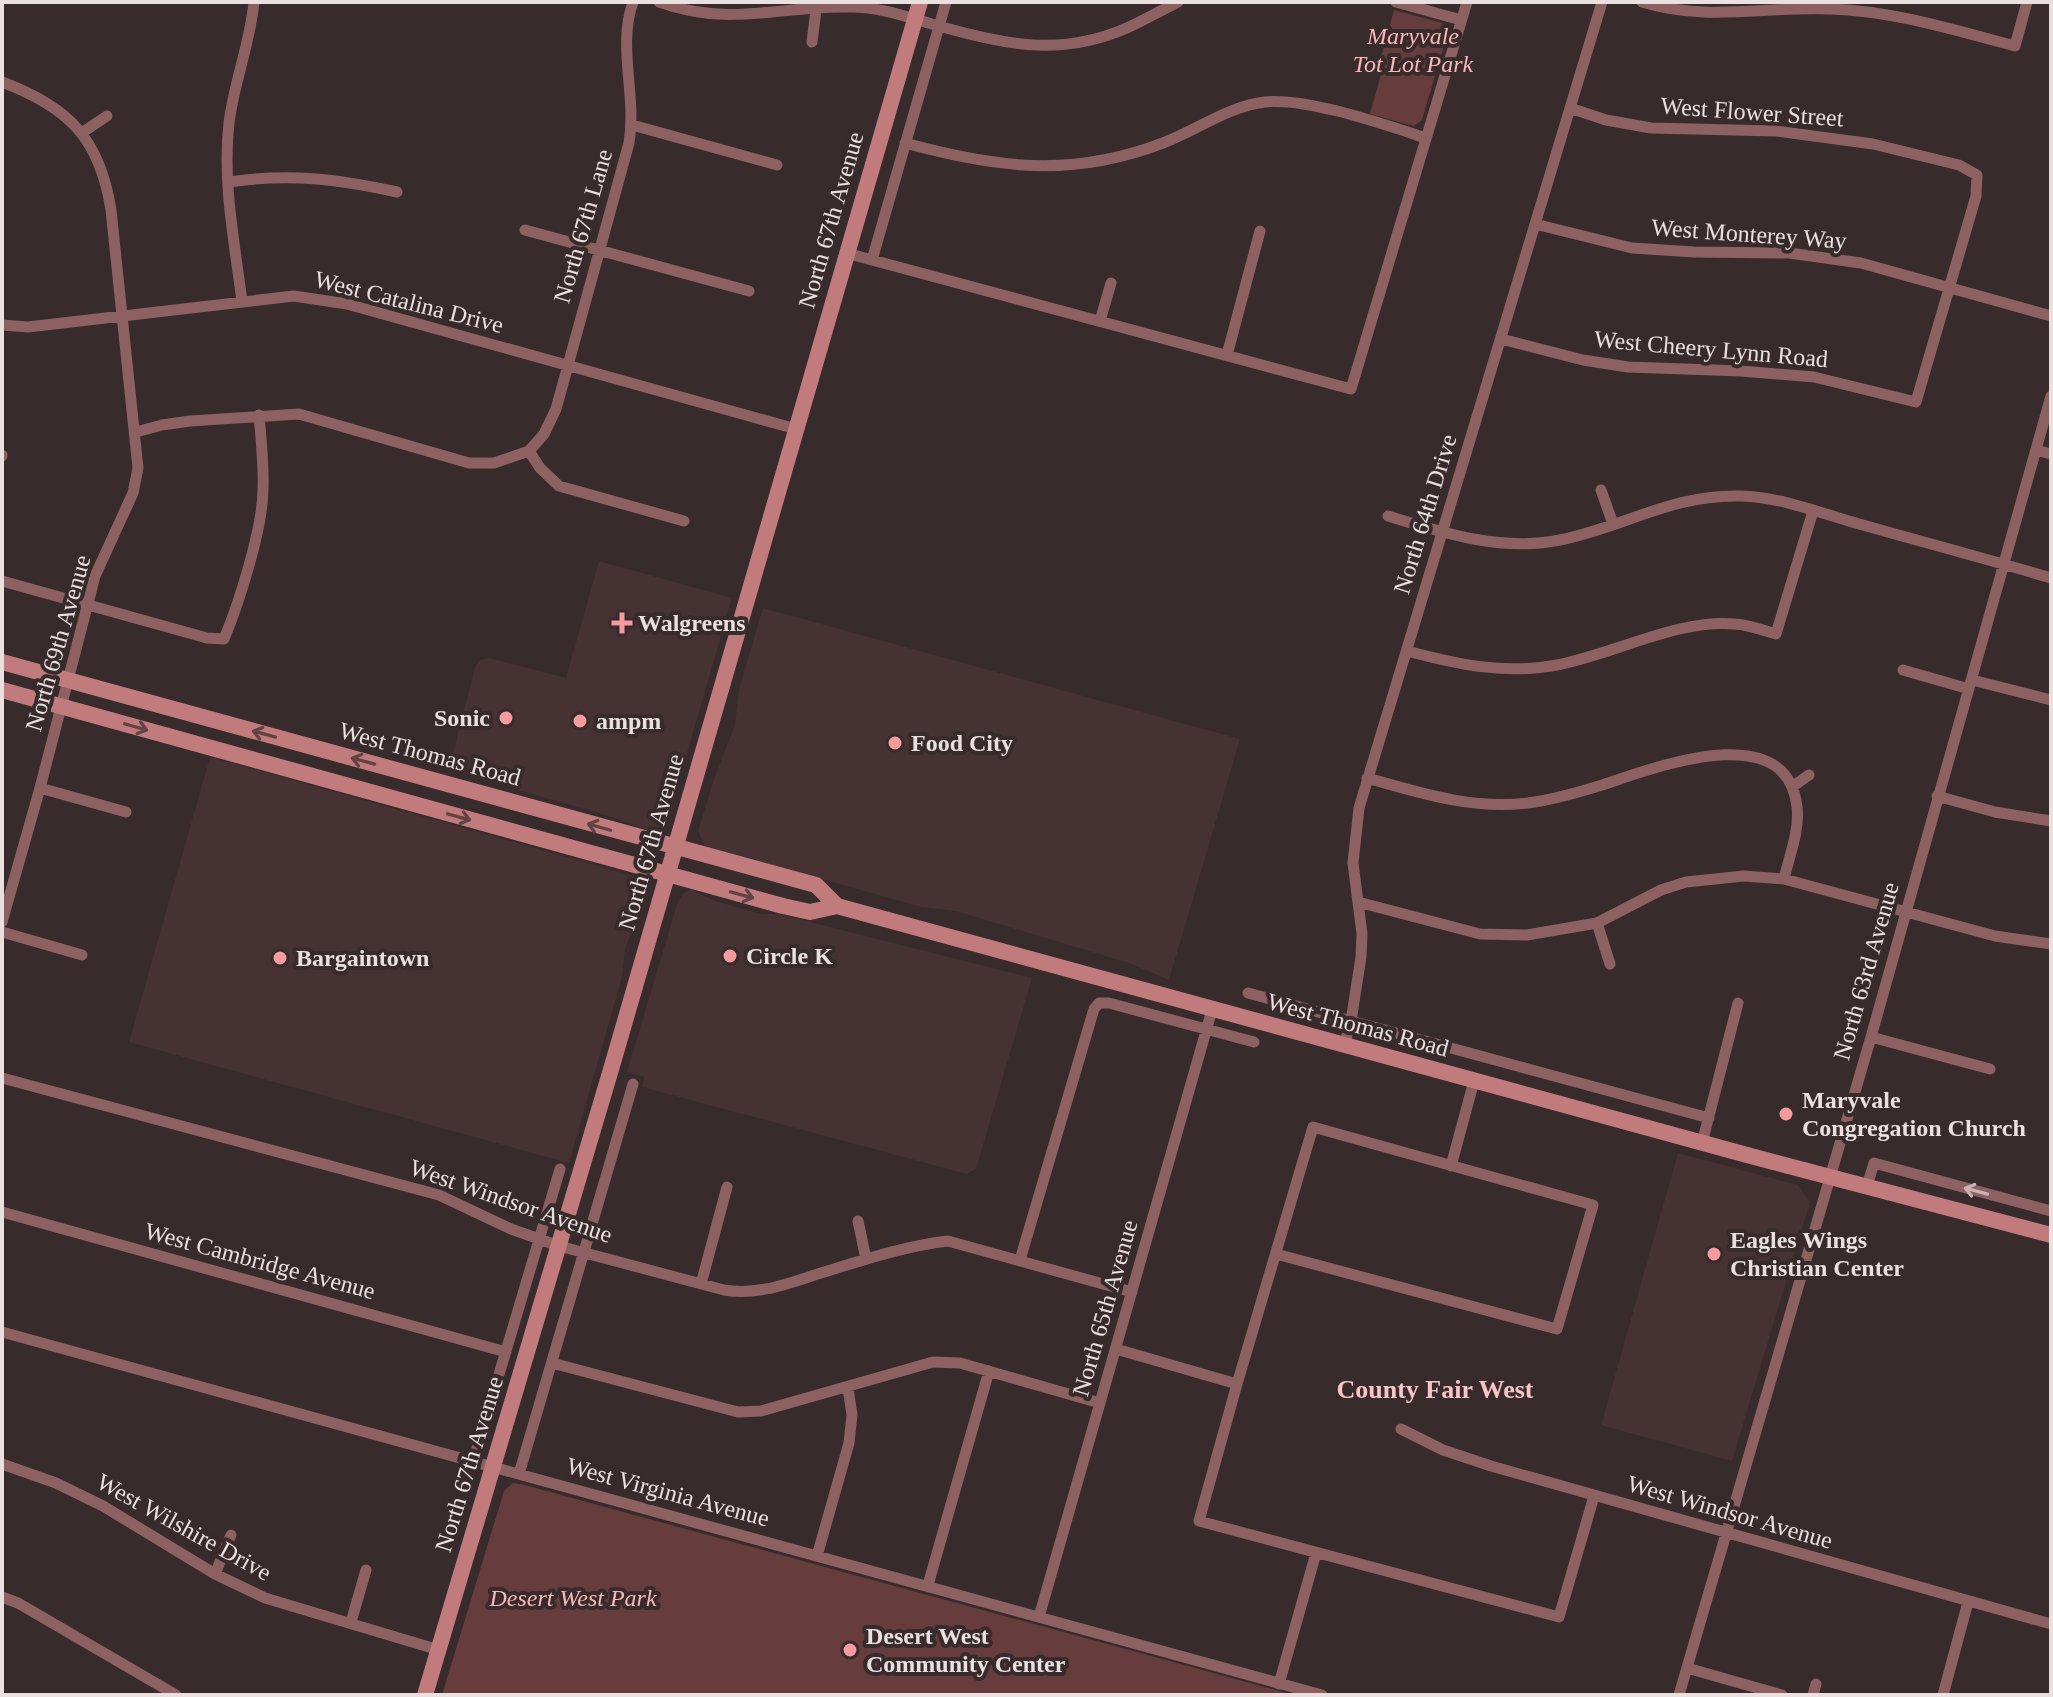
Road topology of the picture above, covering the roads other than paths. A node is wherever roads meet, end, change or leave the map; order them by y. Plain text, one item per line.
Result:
1 (254, 2) edge
2 (633, 2) edge
3 (659, 2) edge
4 (920, 2) edge
5 (946, 2) edge
6 (1178, 2) edge
7 (1396, 2) edge
8 (1467, 2) edge
9 (1602, 2) edge
10 (1642, 2) edge
11 (2027, 2) edge
12 (1751, 7) edge
13 (816, 10) junction
14 (915, 19) junction
15 (1461, 20) junction
16 (939, 27) junction
17 (812, 42) dead end
18 (2, 82) edge
19 (1570, 108) junction
20 (107, 116) dead end
21 (632, 125) junction
22 (83, 132) junction
23 (1426, 138) junction
24 (905, 143) junction
25 (777, 165) dead end
26 (229, 182) junction
27 (397, 192) dead end
28 (1535, 224) junction
29 (525, 230) dead end
30 (1260, 231) dead end
31 (599, 250) junction
32 (846, 253) junction
33 (872, 260) junction
34 (1111, 283) dead end
35 (1950, 288) junction
36 (749, 291) dead end
37 (242, 302) junction
38 (123, 315) junction
39 (2051, 316) edge
40 (1100, 321) junction
41 (2, 325) edge
42 (1501, 339) junction
43 (1227, 355) junction
44 (568, 365) junction
45 (2051, 396) edge
46 (259, 415) junction
47 (796, 429) junction
48 (136, 432) junction
49 (2036, 450) junction
50 (529, 451) junction
51 (2051, 454) edge
52 (1601, 490) dead end
53 (1813, 511) junction
54 (1388, 516) dead end
55 (684, 521) dead end
56 (1613, 524) junction
57 (1442, 532) junction
58 (2004, 564) junction
59 (2051, 578) edge
60 (2, 581) edge
61 (88, 605) junction
62 (1407, 651) junction
63 (2, 662) edge
64 (1903, 670) dead end
65 (67, 680) junction
66 (1970, 684) junction
67 (2, 690) edge
68 (2051, 700) edge
69 (61, 706) junction
70 (1809, 775) dead end
71 (1367, 778) junction
72 (1792, 787) junction
73 (40, 788) junction
74 (1937, 796) junction
75 (126, 812) dead end
76 (2051, 821) edge
77 (674, 848) junction
78 (667, 874) junction
79 (1784, 879) junction
80 (1358, 902) junction
81 (837, 906) junction
82 (1905, 913) junction
83 (2, 922) edge
84 (1597, 923) junction
85 (2, 932) edge
86 (2051, 944) edge
87 (82, 955) dead end
88 (1610, 964) dead end
89 (1248, 993) dead end
90 (1738, 1003) dead end
91 (1212, 1010) junction
92 (1351, 1021) junction
93 (1207, 1029) junction
94 (1871, 1037) junction
95 (1254, 1042) dead end
96 (1344, 1046) junction
97 (1990, 1069) dead end
98 (2, 1078) edge
99 (1474, 1081) junction
100 (633, 1084) dead end
101 (1709, 1118) junction
102 (1702, 1143) junction
103 (1451, 1166) junction
104 (560, 1169) dead end
105 (1829, 1177) junction
106 (1867, 1186) junction
107 (727, 1187) dead end
108 (2051, 1211) edge
109 (2, 1212) edge
110 (858, 1221) dead end
111 (2051, 1235) edge
112 (540, 1239) junction
113 (559, 1246) junction
114 (584, 1253) junction
115 (1276, 1254) junction
116 (866, 1259) junction
117 (1020, 1260) junction
118 (701, 1284) junction
119 (1132, 1292) junction
120 (2, 1332) edge
121 (1116, 1349) junction
122 (506, 1352) junction
123 (552, 1363) junction
124 (989, 1371) junction
125 (1237, 1384) junction
126 (848, 1388) junction
127 (1100, 1403) junction
128 (1401, 1429) dead end
129 (473, 1462) junction
130 (2, 1464) edge
131 (494, 1467) junction
132 (519, 1474) junction
133 (1594, 1496) junction
134 (1726, 1534) junction
135 (231, 1535) dead end
136 (1316, 1553) junction
137 (817, 1556) junction
138 (366, 1570) dead end
139 (215, 1574) junction
140 (928, 1585) junction
141 (2, 1597) edge
142 (1968, 1602) junction
143 (1039, 1617) junction
144 (351, 1622) junction
145 (2051, 1624) edge
146 (439, 1650) junction
147 (1687, 1668) junction
148 (1279, 1684) junction
149 (176, 1695) edge
150 (425, 1695) edge
151 (1322, 1695) edge
152 (1679, 1695) edge
153 (1782, 1695) edge
154 (1943, 1695) edge

1 - 26 street
2 - 21 street, North 67th Lane
3 - 13 street
4 - 14 main road, North 67th Avenue
5 - 16 street, North 67th Avenue
6 - 16 street
7 - 15 street
8 - 15 street
9 - 19 street, North 64th Drive
10 - 12 street
11 - 12 street
13 - 14 street
13 - 17 street
14 - 16 street
14 - 32 main road, North 67th Avenue
15 - 23 street
16 - 24 street, North 67th Avenue
18 - 22 street, North 69th Avenue
19 - 28 street, North 64th Drive
19 - 35 street, West Flower Street
20 - 22 street
21 - 25 street
21 - 31 street, North 67th Lane
22 - 38 street, North 69th Avenue
23 - 24 street
23 - 43 street
24 - 33 street, North 67th Avenue
26 - 27 street
26 - 37 street
28 - 35 street, West Monterey Way
28 - 42 street, North 64th Drive
29 - 31 street
30 - 43 street
31 - 36 street
31 - 44 street, North 67th Lane
32 - 33 street
32 - 47 main road, North 67th Avenue
33 - 40 street
34 - 40 street
35 - 39 street, West Monterey Way
35 - 42 street, West Cheery Lynn Road
37 - 38 street, West Catalina Drive
37 - 44 street, West Catalina Drive
38 - 41 street, West Catalina Drive
38 - 48 street, North 69th Avenue
40 - 43 street
42 - 57 street, North 64th Drive
44 - 47 street, West Catalina Drive
44 - 50 street, North 67th Lane
45 - 49 street, North 63rd Avenue
46 - 48 street
46 - 50 street
46 - 61 street
47 - 77 main road, North 67th Avenue
48 - 61 street, North 69th Avenue
49 - 51 street
49 - 58 street, North 63rd Avenue
50 - 55 street
52 - 56 street
53 - 56 street
53 - 58 street
53 - 62 street
54 - 57 street
56 - 57 street
57 - 62 street, North 64th Drive
58 - 59 street
58 - 66 street, North 63rd Avenue
60 - 61 street
61 - 65 street, North 69th Avenue
62 - 71 street, North 64th Drive
63 - 65 main road, West Thomas Road
64 - 66 street
65 - 69 street, North 69th Avenue
77 -> 65 main road, West Thomas Road
66 - 68 street
66 - 74 street, North 63rd Avenue
67 - 69 main road, West Thomas Road
69 - 73 street, North 69th Avenue
69 -> 78 main road, West Thomas Road
70 - 72 street
71 - 72 street
71 - 80 street, North 64th Drive
72 - 79 street
73 - 75 street
73 - 83 street, North 69th Avenue
74 - 76 street
74 - 82 street, North 63rd Avenue
77 - 78 main road, North 67th Avenue
77 - 81 main road, West Thomas Road
78 -> 81 main road, West Thomas Road
78 - 113 main road, North 67th Avenue
79 - 82 street
79 - 84 street
80 - 84 street
80 - 92 street, North 64th Drive
81 - 91 main road, West Thomas Road
82 - 86 street
82 - 94 street, North 63rd Avenue
84 - 88 street
85 - 87 street
89 - 92 street, West Thomas Road
90 - 101 street
91 - 93 street, North 65th Avenue
91 - 96 main road, West Thomas Road
92 - 96 street, North 64th Drive
92 - 101 street, West Thomas Road
93 - 95 street, West Thomas Road
93 - 117 street, West Thomas Road
93 - 119 street, North 65th Avenue
94 - 97 street
94 - 105 street, North 63rd Avenue
96 - 99 main road, West Thomas Road
98 - 112 street, West Windsor Avenue
99 - 102 main road, West Thomas Road
99 - 103 street
100 - 114 street, North 67th Avenue
101 - 102 street
102 - 105 main road, West Thomas Road
103 - 115 street
103 - 115 street
104 - 112 street, North 67th Avenue
105 - 106 main road, West Thomas Road
105 - 134 street, North 63rd Avenue
108 -> 106 street
106 - 111 main road, West Thomas Road
107 - 118 street
109 - 122 street, West Cambridge Avenue
110 - 116 street
112 - 113 street, West Windsor Avenue
112 - 122 street, North 67th Avenue
113 - 114 street, West Windsor Avenue
113 - 131 main road, North 67th Avenue
114 - 118 street, West Windsor Avenue
114 - 123 street, North 67th Avenue
115 - 125 street
116 - 117 street, West Windsor Avenue
116 - 118 street, West Windsor Avenue
117 - 119 street, West Windsor Avenue
119 - 121 street, North 65th Avenue
120 - 129 street, West Virginia Avenue
121 - 125 street
121 - 127 street, North 65th Avenue
122 - 129 street, North 67th Avenue
123 - 126 street
123 - 132 street, North 67th Avenue
124 - 126 street
124 - 127 street
124 - 140 street
125 - 136 street
126 - 137 street
127 - 143 street, North 65th Avenue
128 - 133 street, West Windsor Avenue
129 - 131 street, West Virginia Avenue
130 - 139 street, West Wilshire Drive
131 - 132 street, West Virginia Avenue
131 - 146 main road, North 67th Avenue
132 - 137 street, West Virginia Avenue
133 - 134 street, West Windsor Avenue
133 - 136 street
134 - 142 street, West Windsor Avenue
134 - 147 street, North 63rd Avenue
135 - 139 street
136 - 148 street
137 - 140 street, West Virginia Avenue
138 - 144 street
139 - 144 street, West Wilshire Drive
140 - 143 street, West Virginia Avenue
141 - 149 street
142 - 145 street, West Windsor Avenue
142 - 154 street
143 - 148 street, West Virginia Avenue
144 - 146 street, West Wilshire Drive
146 - 150 main road, North 67th Avenue
147 - 152 street, North 63rd Avenue
147 - 153 street
148 - 151 street, West Virginia Avenue

